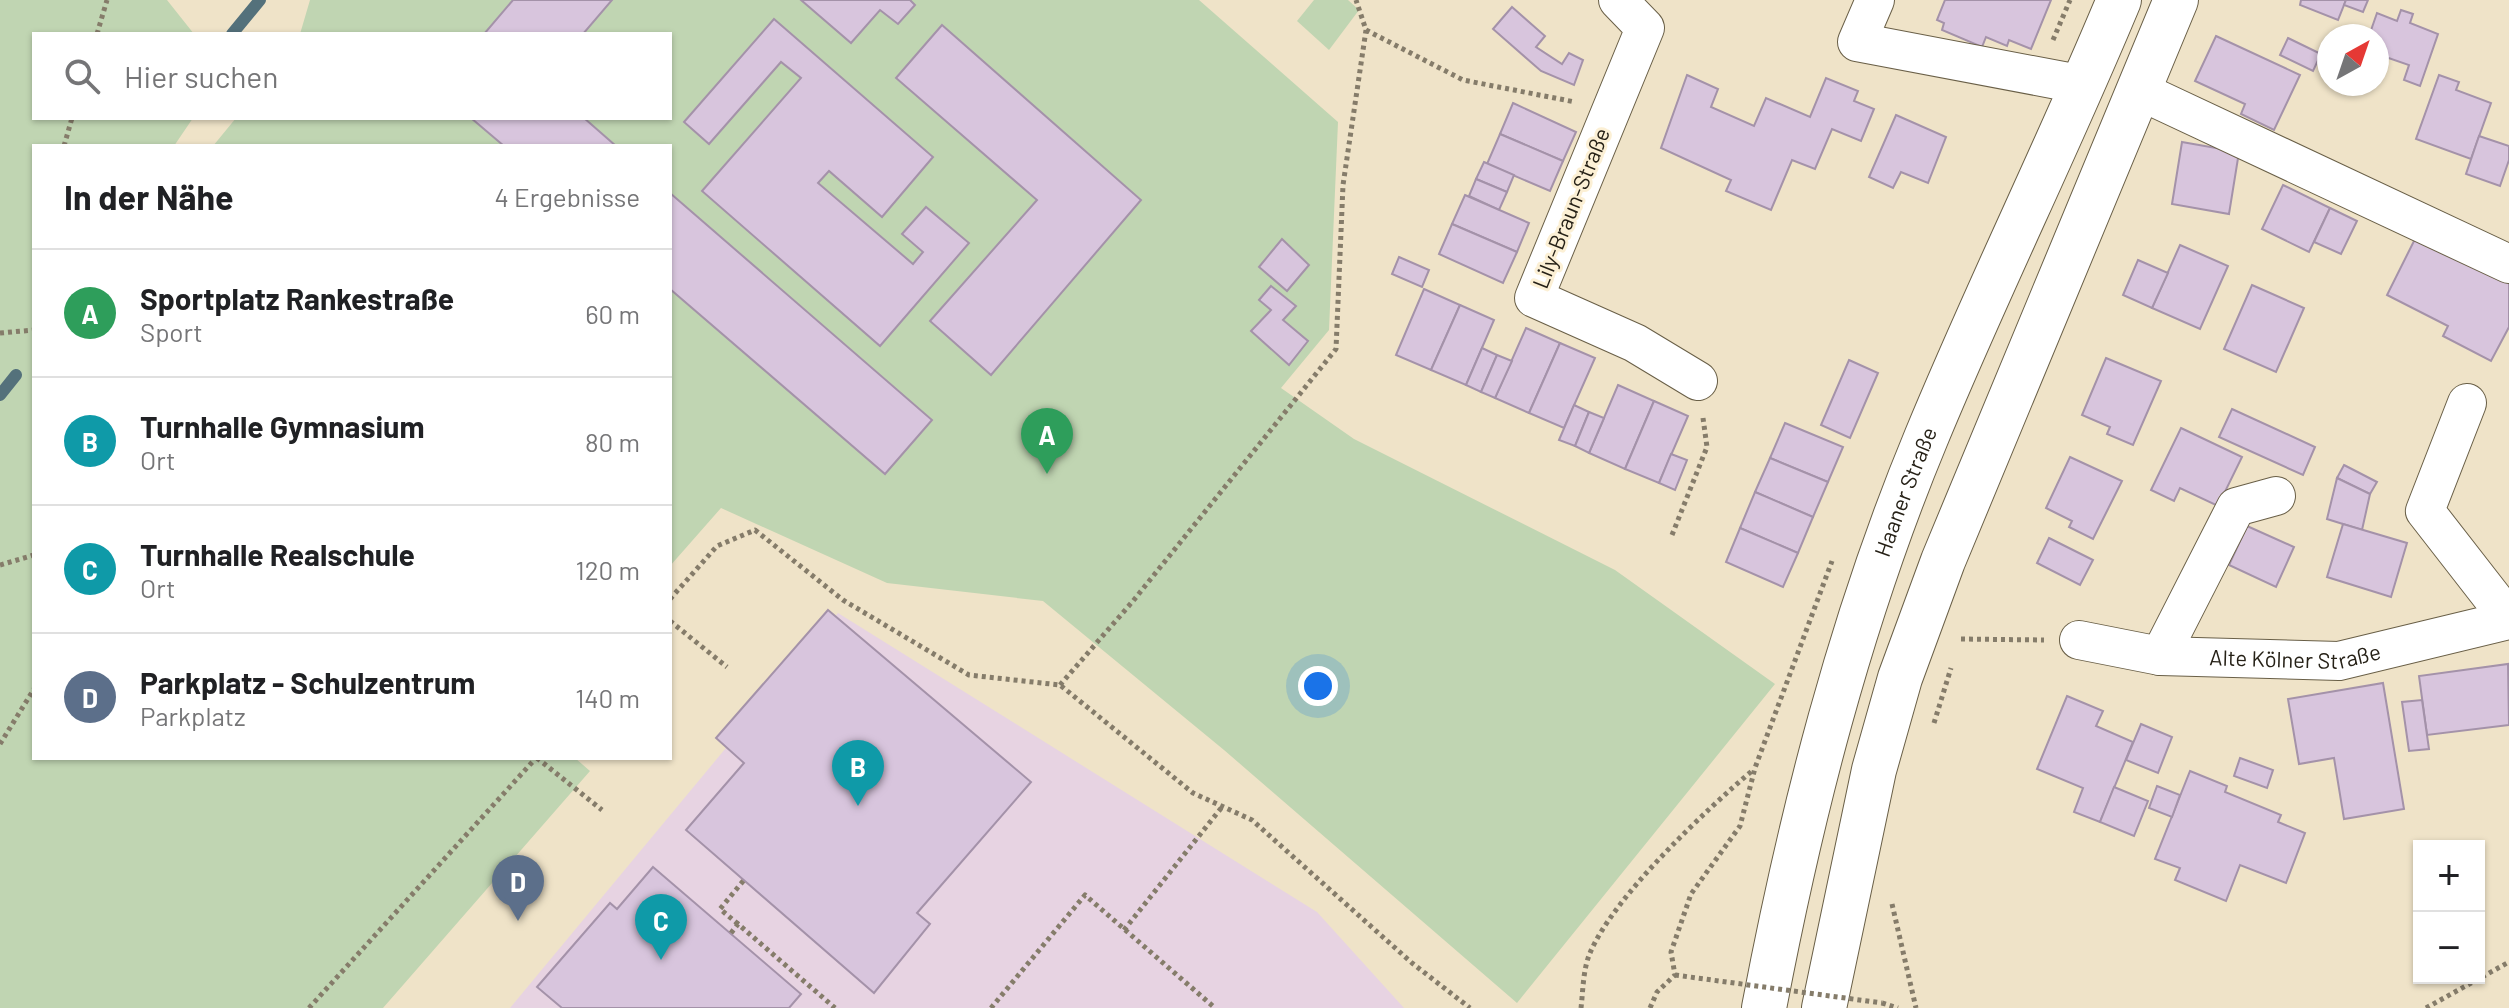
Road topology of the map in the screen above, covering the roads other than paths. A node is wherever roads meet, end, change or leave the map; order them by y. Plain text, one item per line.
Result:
1 (1618, 0) edge
2 (1875, 0) edge
3 (2119, 0) edge
4 (2176, 0) edge
5 (2084, 85) junction
6 (2140, 91) junction
7 (2509, 264) edge
8 (1698, 381) road end
9 (2467, 403) dead end
10 (2276, 496) dead end
11 (2509, 620) edge
12 (2079, 640) road end
13 (2160, 656) junction
14 (1764, 1008) edge
15 (1824, 1008) edge

1 - 8 street, Lily-Braun-Straße
2 - 5 street
3 - 5 main road, Haaner Straße
4 - 6 main road
5 - 14 main road, Haaner Straße
6 - 7 street
6 - 15 main road
9 - 11 street
10 - 13 street
11 - 13 street, Alte Kölner Straße
12 - 13 street, Alte Kölner Straße

